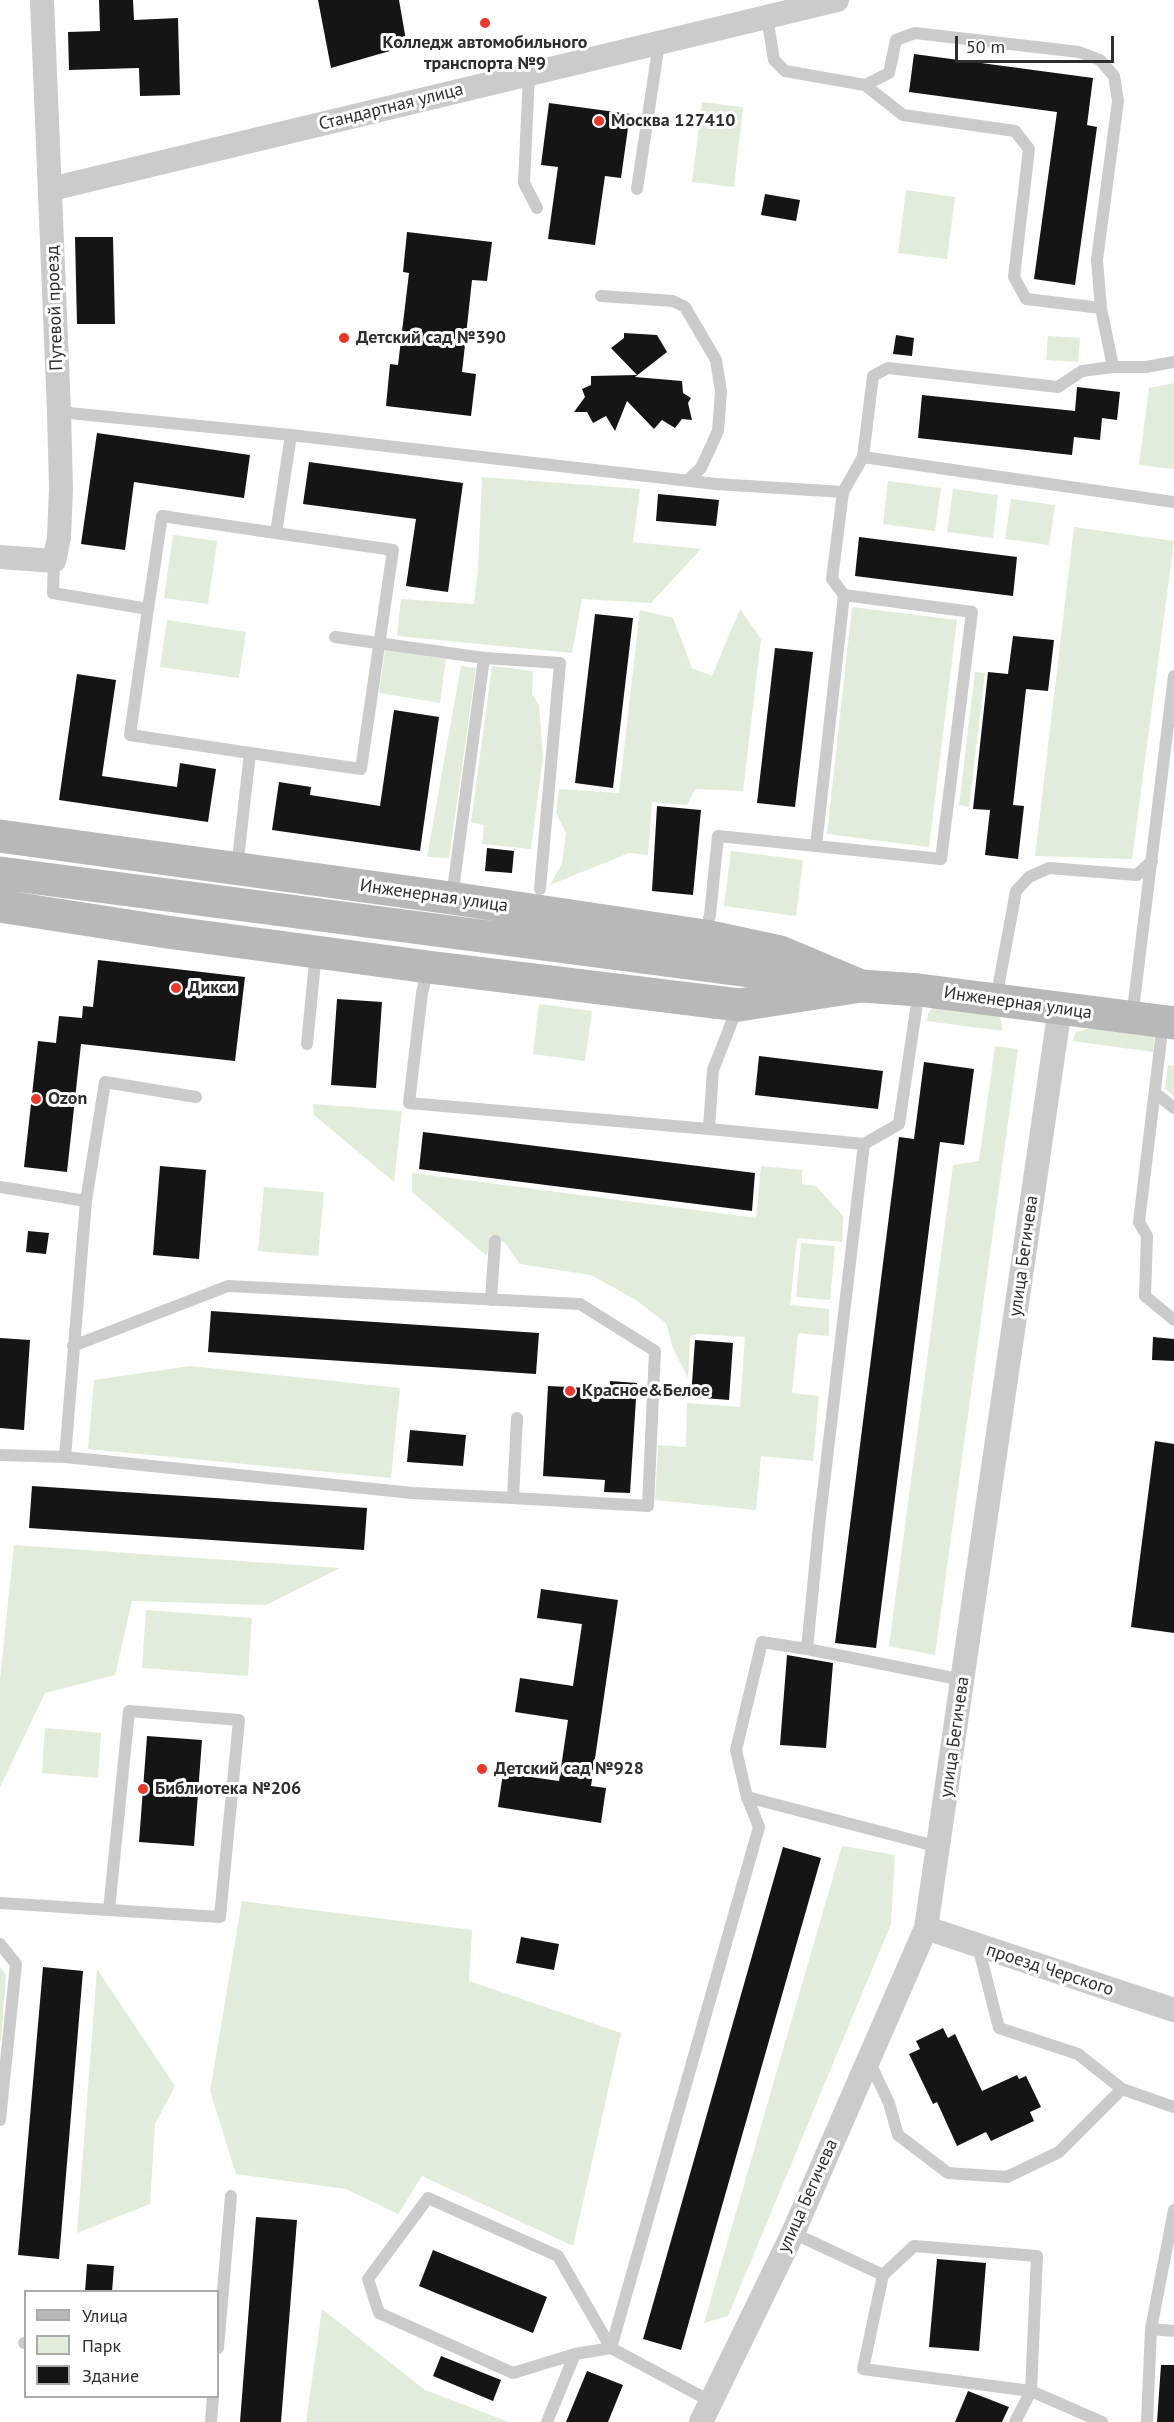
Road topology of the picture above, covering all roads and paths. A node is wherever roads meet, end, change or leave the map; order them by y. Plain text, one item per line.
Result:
1 (42, 0) edge
2 (837, 0) edge
3 (767, 17) junction
4 (659, 43) junction
5 (529, 74) junction
6 (865, 85) junction
7 (51, 189) junction
8 (637, 189) dead end
9 (537, 208) dead end
10 (601, 296) dead end
11 (1101, 308) junction
12 (1174, 362) edge
13 (1113, 367) junction
14 (59, 412) junction
15 (291, 435) junction
16 (863, 457) junction
17 (688, 480) junction
18 (843, 492) junction
19 (1174, 502) edge
20 (276, 533) junction
21 (0, 557) edge
22 (54, 561) junction
23 (844, 595) junction
24 (148, 609) junction
25 (335, 637) dead end
26 (380, 643) junction
27 (484, 658) junction
28 (1174, 676) edge
29 (250, 753) junction
30 (0, 836) edge
31 (816, 846) junction
32 (1152, 861) junction
33 (237, 868) junction
34 (0, 873) edge
35 (540, 889) dead end
36 (451, 898) junction
37 (0, 906) edge
38 (705, 936) junction
39 (316, 951) junction
40 (428, 967) junction
41 (861, 986) junction
42 (919, 990) junction
43 (996, 1000) junction
44 (739, 1005) junction
45 (1060, 1008) junction
46 (1157, 1021) edge
47 (307, 1044) dead end
48 (1155, 1093) junction
49 (196, 1097) dead end
50 (1174, 1108) edge
51 (709, 1129) junction
52 (864, 1144) junction
53 (0, 1187) edge
54 (86, 1201) junction
55 (495, 1241) dead end
56 (491, 1300) junction
57 (1174, 1320) edge
58 (73, 1346) junction
59 (517, 1418) dead end
60 (0, 1455) edge
61 (65, 1457) junction
62 (513, 1498) junction
63 (807, 1648) junction
64 (963, 1680) junction
65 (747, 1797) junction
66 (939, 1847) junction
67 (0, 1903) edge
68 (109, 1910) junction
69 (926, 1928) junction
70 (0, 1944) edge
71 (978, 1946) junction
72 (1174, 2010) edge
73 (868, 2060) junction
74 (1122, 2089) junction
75 (1174, 2107) edge
76 (0, 2120) edge
77 (231, 2196) dead end
78 (1174, 2210) edge
79 (793, 2233) junction
80 (883, 2275) junction
81 (1151, 2329) junction
82 (1174, 2331) edge
83 (219, 2336) edge
84 (611, 2348) junction
85 (575, 2354) junction
86 (1031, 2391) junction
87 (213, 2398) edge
88 (706, 2412) edge
89 (211, 2422) edge
90 (547, 2422) edge
91 (1015, 2422) edge
92 (1102, 2422) edge
93 (1147, 2422) edge

1 - 7 street, Путевой проезд
2 - 3 street, Стандартная улица
3 - 4 street, Стандартная улица
3 - 6 lane
4 - 5 street, Стандартная улица
4 - 8 lane
5 - 7 street, Стандартная улица
5 - 9 lane
6 - 11 lane
6 - 11 lane
7 - 14 street, Путевой проезд
10 - 17 lane
11 - 13 lane
12 - 13 lane
13 - 16 lane
14 - 15 lane
14 - 22 street, Путевой проезд
15 - 17 lane
15 - 20 lane
16 - 18 lane
16 - 19 lane
17 - 18 lane
18 - 23 lane
20 - 24 lane
20 - 26 lane
21 - 22 street
22 - 24 lane
23 - 31 lane
23 - 31 lane
24 - 29 lane
25 - 26 lane
26 - 27 lane
26 - 29 lane
27 - 35 lane
27 - 36 lane
28 - 32 lane
29 - 33 lane
30 - 33 street, Инженерная улица
31 - 38 lane
32 - 43 lane
32 - 46 lane
33 - 36 street, Инженерная улица
34 - 41 street
36 - 38 street, Инженерная улица
37 - 39 street, Инженерная улица
38 - 41 street, Инженерная улица
39 - 40 street, Инженерная улица
39 - 47 lane
40 - 44 street, Инженерная улица
40 - 51 lane
41 - 42 street, Инженерная улица
41 - 44 street, Инженерная улица
42 - 43 street, Инженерная улица
42 - 52 lane
43 - 45 street, Инженерная улица
44 - 51 lane
45 - 46 street, Инженерная улица
45 - 64 street, улица Бегичева
46 - 48 lane
48 - 50 lane
48 - 57 lane
49 - 54 lane
51 - 52 lane
52 - 63 lane
53 - 54 lane
54 - 58 lane
55 - 56 lane
56 - 58 lane
56 - 62 lane
58 - 61 lane
59 - 62 lane
60 - 61 lane
61 - 62 lane
63 - 64 lane
63 - 65 lane
64 - 66 street, улица Бегичева
65 - 66 lane
65 - 84 lane
66 - 69 street, улица Бегичева
67 - 68 lane
68 - 68 lane
69 - 71 street, проезд Черского
69 - 73 street, улица Бегичева
70 - 76 lane
71 - 72 street, проезд Черского
71 - 74 lane
73 - 74 lane
73 - 79 street, улица Бегичева
74 - 75 lane
77 - 83 lane
78 - 81 lane
79 - 80 lane
79 - 88 street, улица Бегичева
80 - 86 lane
80 - 86 lane
81 - 82 lane
81 - 93 lane
84 - 85 lane
84 - 85 lane
84 - 88 lane
85 - 90 lane
86 - 91 lane
86 - 92 lane
87 - 89 lane

